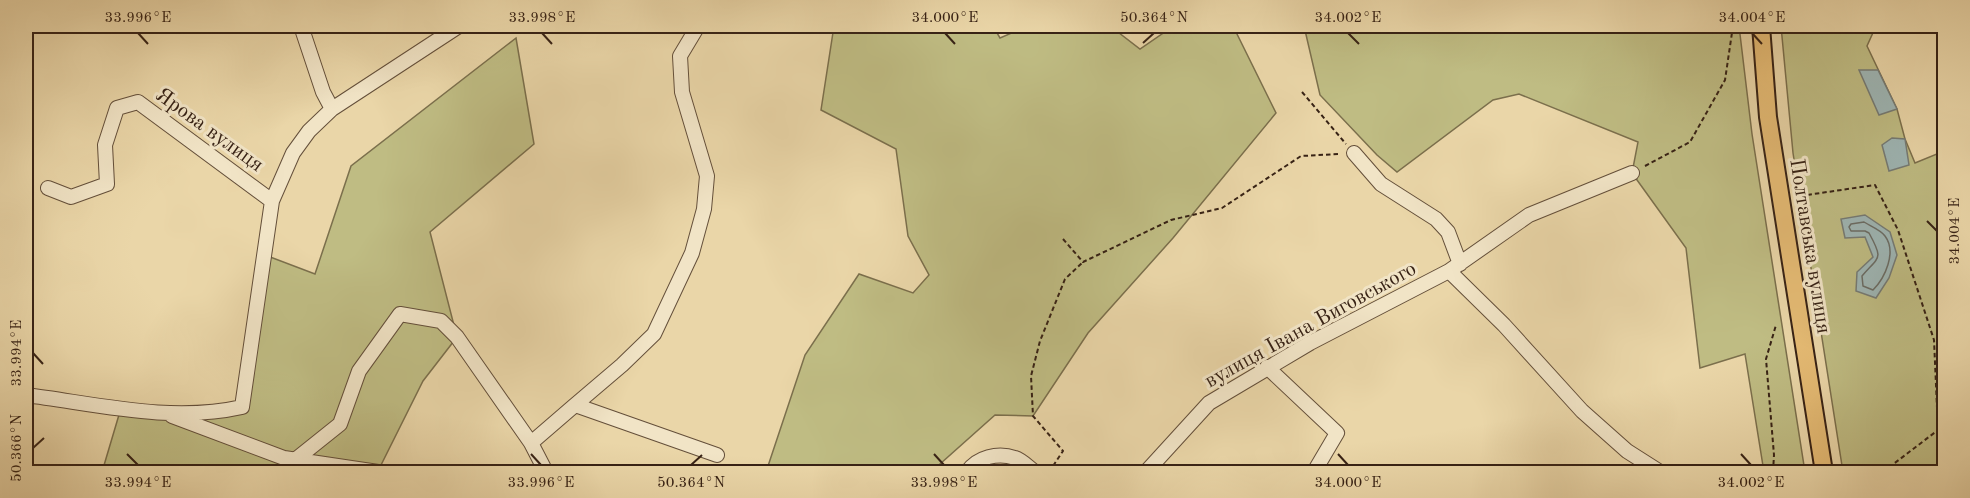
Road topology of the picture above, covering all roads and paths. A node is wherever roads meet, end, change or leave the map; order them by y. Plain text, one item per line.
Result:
1 (301, 26) edge
2 (459, 26) edge
3 (698, 26) edge
4 (1733, 26) edge
5 (1761, 26) edge
6 (1302, 92) dead end
7 (332, 109) junction
8 (1354, 153) junction
9 (1632, 173) joint
10 (48, 188) dead end
11 (1800, 196) dead end
12 (272, 201) junction
13 (1063, 239) dead end
14 (1083, 262) junction
15 (1455, 267) junction
16 (1776, 325) dead end
17 (1267, 367) junction
18 (26, 394) edge
19 (1944, 404) edge
20 (575, 405) junction
21 (164, 413) junction
22 (1938, 430) junction
23 (531, 443) junction
24 (717, 454) dead end
25 (295, 460) junction
26 (378, 472) edge
27 (546, 472) edge
28 (967, 472) edge
29 (1035, 472) edge
30 (1049, 472) edge
31 (1146, 472) edge
32 (1314, 472) edge
33 (1660, 472) edge
34 (1773, 472) edge
35 (1824, 472) edge
36 (1883, 472) edge

1 - 7 street
2 - 7 street, Ярова вулиця
3 - 20 street
4 - 9 path
5 - 35 main road, Полтавська вулиця
6 - 8 path
7 - 12 street, Ярова вулиця
8 - 14 path
8 - 15 street, вулиця Івана Виговського
9 - 15 street, вулиця Івана Виговського
10 - 12 street, Ярова вулиця
11 - 22 path
12 - 21 street, Ярова вулиця
13 - 14 path
14 - 30 path
15 - 17 street, вулиця Івана Виговського
15 - 33 street, вулиця Івана Виговського
16 - 34 path
17 - 31 street, вулиця Івана Виговського
17 - 32 street
18 - 21 street
19 - 22 path
20 - 23 street
20 - 24 street
21 - 25 street
22 - 36 path
23 - 25 street
23 - 27 street
25 - 26 street
28 - 29 street

